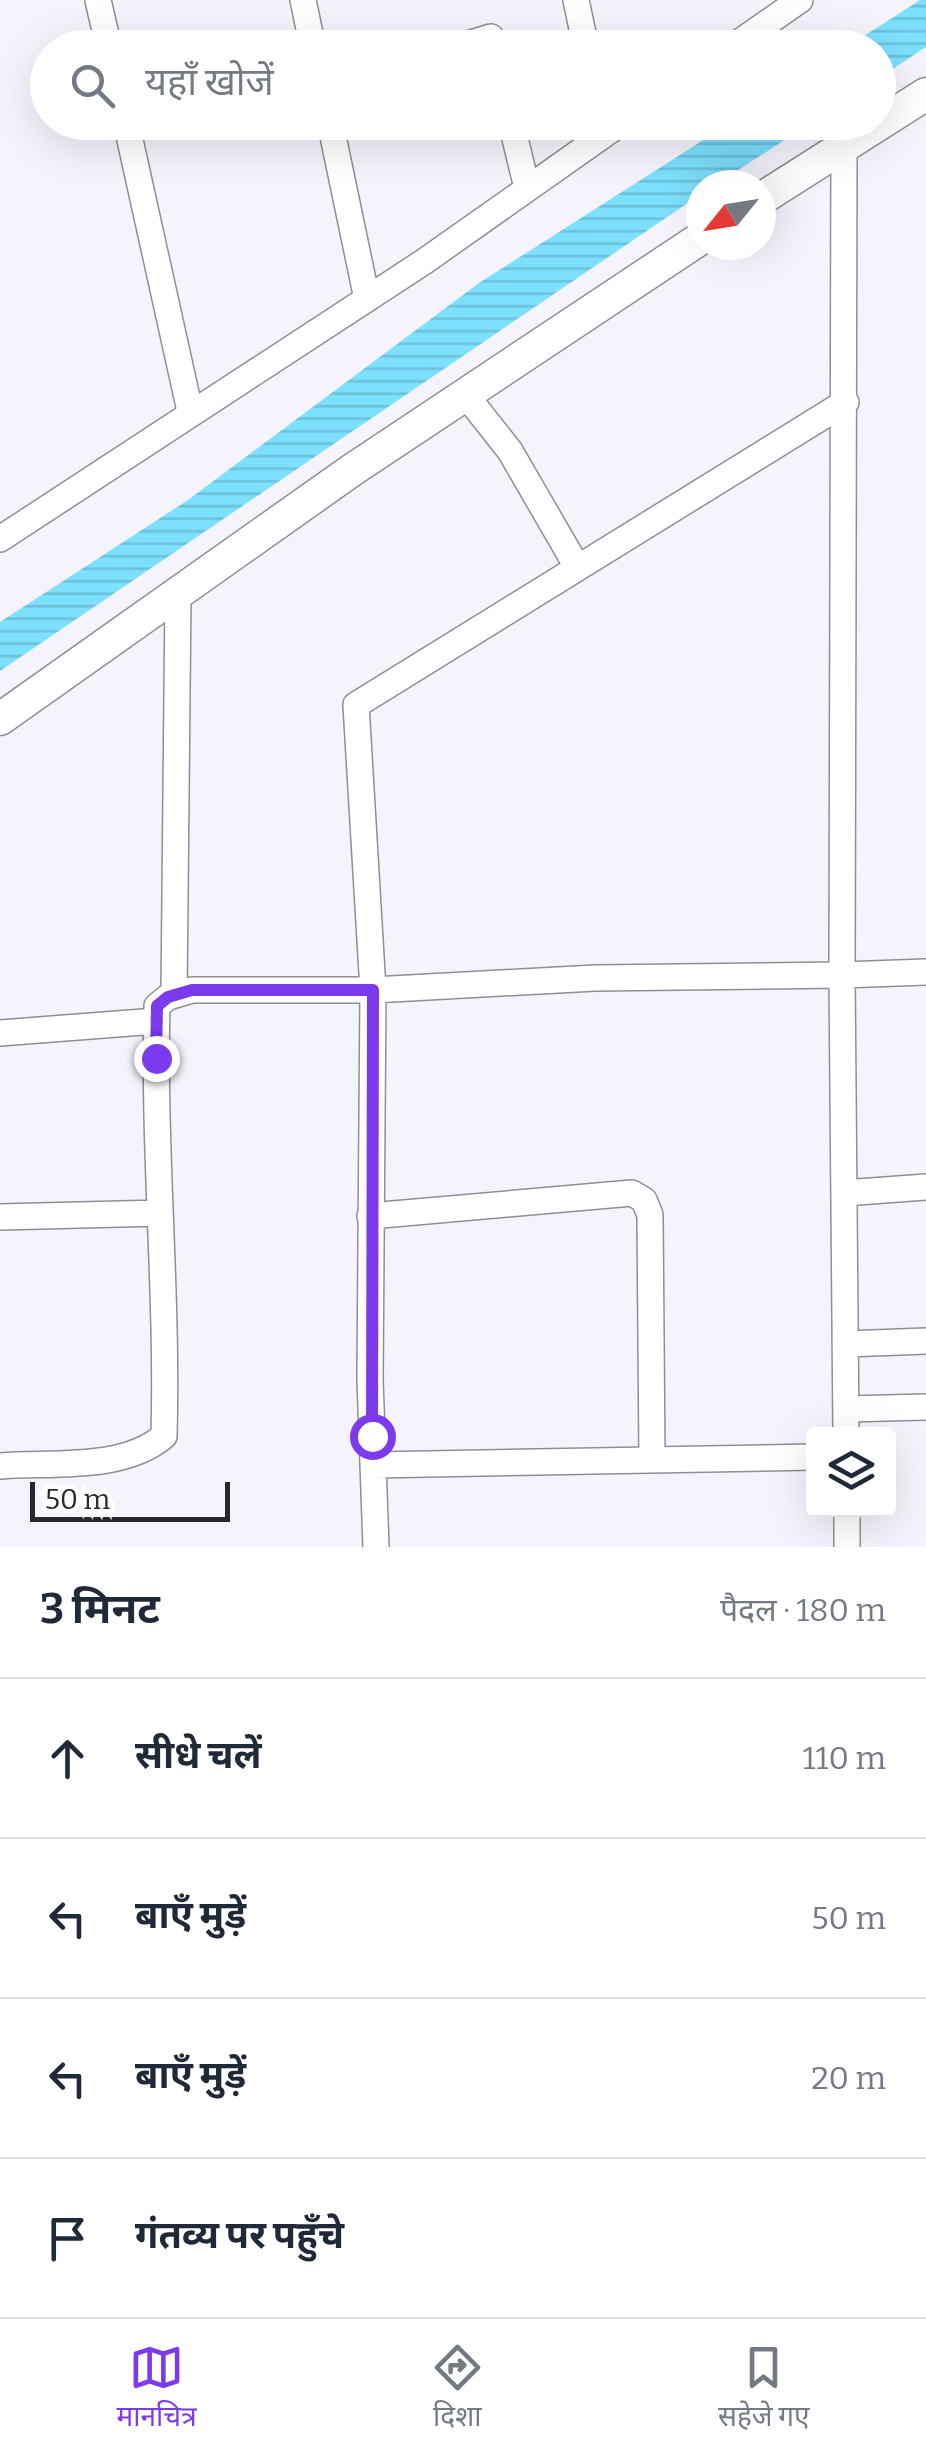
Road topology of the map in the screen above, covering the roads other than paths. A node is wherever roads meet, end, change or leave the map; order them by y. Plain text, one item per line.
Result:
1 (98, 0) edge
2 (303, 0) edge
3 (576, 0) edge
4 (792, 2) edge
5 (105, 30) edge
6 (310, 30) edge
7 (582, 30) edge
8 (755, 30) edge
9 (926, 94) edge
10 (896, 113) edge
11 (130, 140) edge
12 (334, 140) edge
13 (515, 140) edge
14 (591, 140) edge
15 (852, 140) edge
16 (844, 145) junction
17 (527, 188) junction
18 (776, 189) edge
19 (686, 248) edge
20 (367, 299) junction
21 (465, 394) junction
22 (846, 402) junction
23 (190, 411) junction
24 (0, 539) edge
25 (576, 565) junction
26 (178, 594) junction
27 (0, 719) edge
28 (926, 972) edge
29 (842, 975) junction
30 (373, 990) junction
31 (174, 995) junction
32 (156, 1021) junction
33 (0, 1033) edge
34 (926, 1186) edge
35 (844, 1193) junction
36 (160, 1213) junction
37 (370, 1216) junction
38 (0, 1217) edge
39 (926, 1341) edge
40 (846, 1344) junction
41 (926, 1407) edge
42 (846, 1422) edge
43 (806, 1457) edge
44 (652, 1460) junction
45 (373, 1464) junction
46 (0, 1466) edge
47 (847, 1517) edge
48 (376, 1547) edge
49 (847, 1547) edge

1 - 5 street
2 - 6 street
3 - 7 street
4 - 8 street
9 - 10 street
11 - 23 street
12 - 20 street
13 - 17 street
14 - 17 street
15 - 16 street
16 - 18 street
16 - 22 street
17 - 20 street
19 - 21 street
20 - 23 street
21 - 25 street
21 - 26 street
22 - 25 street
22 - 29 street
23 - 24 street
25 - 30 street
26 - 27 street
26 - 31 street
28 - 29 street
29 - 30 street
29 - 35 street
30 - 31 street
30 - 37 street
31 - 32 street
32 - 33 street
32 - 36 street
34 - 35 street
35 - 40 street
36 - 38 street
36 - 46 street
37 - 44 street
37 - 45 street
39 - 40 street
40 - 42 street
41 - 42 street
43 - 44 street
44 - 45 street
45 - 48 street
47 - 49 street

